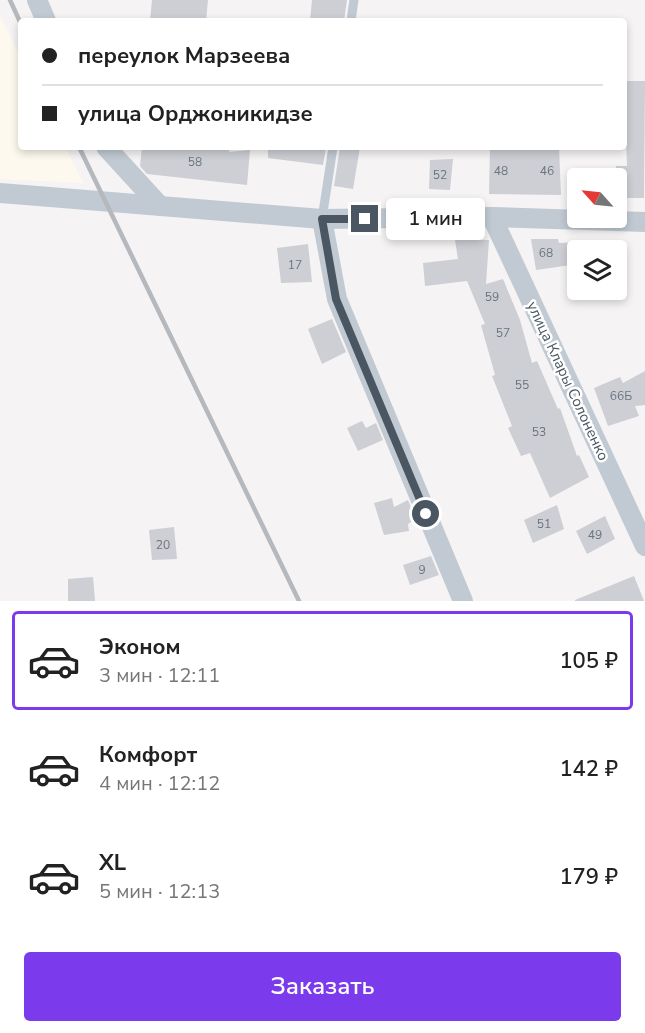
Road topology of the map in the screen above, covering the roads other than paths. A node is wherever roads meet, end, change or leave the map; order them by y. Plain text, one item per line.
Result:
1 (37, 0) edge
2 (354, 0) edge
3 (45, 18) edge
4 (351, 18) edge
5 (109, 150) edge
6 (333, 150) edge
7 (0, 193) edge
8 (160, 206) junction
9 (492, 217) junction
10 (322, 219) junction
11 (645, 222) edge
12 (645, 546) edge
13 (463, 601) edge

1 - 3 street
2 - 4 lane
5 - 8 street
6 - 10 lane
7 - 8 street
8 - 10 street
9 - 10 street
9 - 11 street
9 - 12 street, улица Клары Солоненко
10 - 13 street

